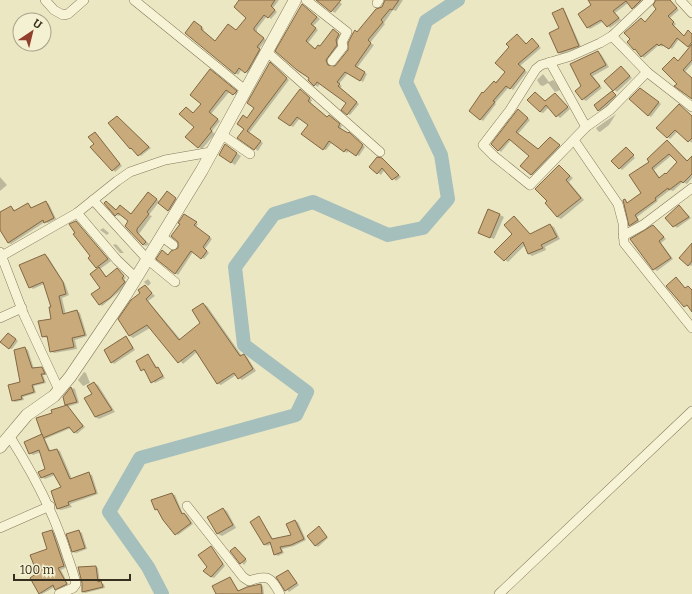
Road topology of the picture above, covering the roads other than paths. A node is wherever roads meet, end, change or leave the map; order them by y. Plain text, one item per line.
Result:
1 (45, 0) edge
2 (84, 0) edge
3 (134, 0) edge
4 (295, 0) edge
5 (306, 0) edge
6 (650, 0) edge
7 (680, 0) edge
8 (692, 13) edge
9 (612, 36) junction
10 (266, 52) junction
11 (332, 61) dead end
12 (550, 62) junction
13 (647, 72) junction
14 (245, 90) junction
15 (692, 107) edge
16 (586, 127) junction
17 (221, 134) junction
18 (574, 140) junction
19 (211, 152) junction
20 (380, 152) dead end
21 (250, 154) dead end
22 (692, 188) edge
23 (93, 200) junction
24 (77, 213) junction
25 (161, 236) junction
26 (623, 236) junction
27 (174, 246) dead end
28 (1, 255) edge
29 (147, 259) junction
30 (136, 278) junction
31 (175, 282) dead end
32 (22, 308) junction
33 (0, 318) edge
34 (692, 328) edge
35 (59, 390) junction
36 (692, 411) edge
37 (10, 437) junction
38 (0, 447) edge
39 (50, 506) junction
40 (187, 506) dead end
41 (0, 528) edge
42 (58, 594) edge
43 (280, 594) edge
44 (499, 594) edge

1 - 2 street
3 - 14 street
4 - 10 street
5 - 11 street
6 - 9 street
7 - 8 street
9 - 12 street
9 - 13 street
10 - 14 street
10 - 20 street
12 - 16 street
12 - 18 street
13 - 15 street
13 - 16 street
14 - 17 street
16 - 18 street
17 - 19 street
17 - 21 street
18 - 26 street
19 - 23 street
19 - 25 street
22 - 26 street
23 - 24 street
23 - 29 street
24 - 28 street
24 - 30 street
25 - 27 street
25 - 29 street
26 - 34 street
28 - 32 street
29 - 30 street
29 - 31 street
30 - 35 street
32 - 33 street
32 - 35 street
35 - 37 street
36 - 44 street
37 - 38 street
37 - 39 street
39 - 41 street
39 - 42 street
40 - 43 street

